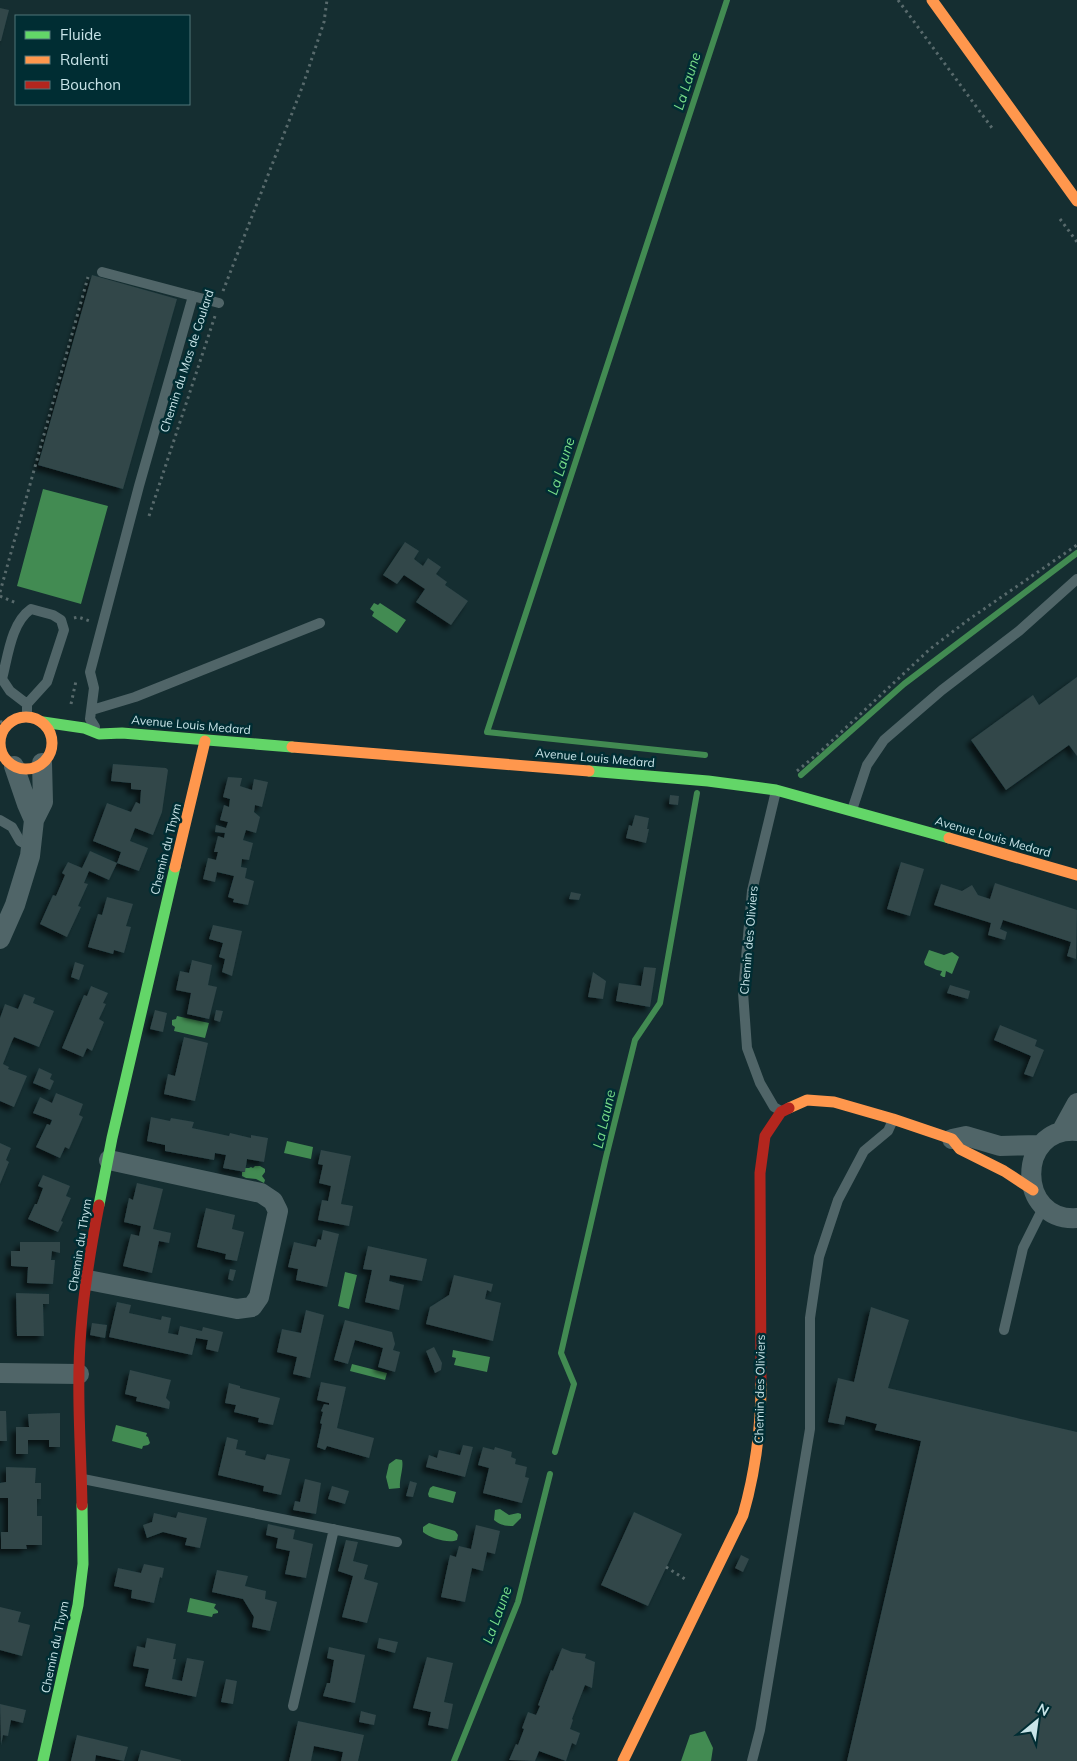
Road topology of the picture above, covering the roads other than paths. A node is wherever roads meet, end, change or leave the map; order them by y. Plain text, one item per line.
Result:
1 (932, 0) edge
2 (1077, 202) edge
3 (102, 272) road end
4 (193, 296) junction
5 (219, 303) road end
6 (1077, 579) edge
7 (320, 623) dead end
8 (27, 704) junction
9 (92, 710) junction
10 (27, 717) junction
11 (43, 722) junction
12 (4, 724) edge
13 (99, 734) junction
14 (205, 741) junction
15 (82, 742) dead end
16 (51, 754) junction
17 (7, 761) edge
18 (776, 790) junction
19 (852, 810) junction
20 (0, 820) edge
21 (34, 820) junction
22 (31, 847) junction
23 (1077, 875) edge
24 (0, 939) edge
25 (1077, 1103) edge
26 (781, 1112) junction
27 (893, 1119) junction
28 (1069, 1132) edge
29 (952, 1139) junction
30 (1041, 1145) junction
31 (109, 1160) junction
32 (1038, 1198) junction
33 (1077, 1218) edge
34 (88, 1280) junction
35 (1004, 1330) dead end
36 (0, 1373) edge
37 (79, 1374) junction
38 (82, 1479) junction
39 (334, 1529) junction
40 (397, 1542) dead end
41 (294, 1706) dead end
42 (43, 1761) edge
43 (622, 1761) edge
44 (752, 1761) edge

1 - 2 street
3 - 4 lane
4 - 5 lane
4 - 9 lane
6 - 19 lane
7 - 9 lane
8 - 8 lane
8 - 10 lane
9 - 13 lane
10 - 11 street
10 - 12 street
11 - 13 street, Avenue Louis Medard
11 - 16 street
12 - 17 street
13 - 14 street, Avenue Louis Medard
13 - 15 street, Avenue Louis Medard
14 - 18 street, Avenue Louis Medard
14 - 31 street, Chemin du Thym
16 - 17 street
16 - 21 street
17 - 21 street
18 - 19 street, Avenue Louis Medard
18 - 26 lane, Chemin des Oliviers
19 - 23 street, Avenue Louis Medard
20 - 22 lane
21 - 22 street
22 - 24 street
25 - 28 street
26 - 27 street
26 - 43 street, Chemin des Oliviers
27 - 29 street
27 - 44 lane
28 - 30 street
29 - 30 street
29 - 32 street
30 - 32 street
31 - 34 street, Chemin du Thym
31 - 34 street
32 - 33 street
32 - 35 lane
34 - 37 street, Chemin du Thym
36 - 37 street
37 - 38 street, Chemin du Thym
38 - 39 lane
38 - 42 street, Chemin du Thym
39 - 40 lane
39 - 41 lane

